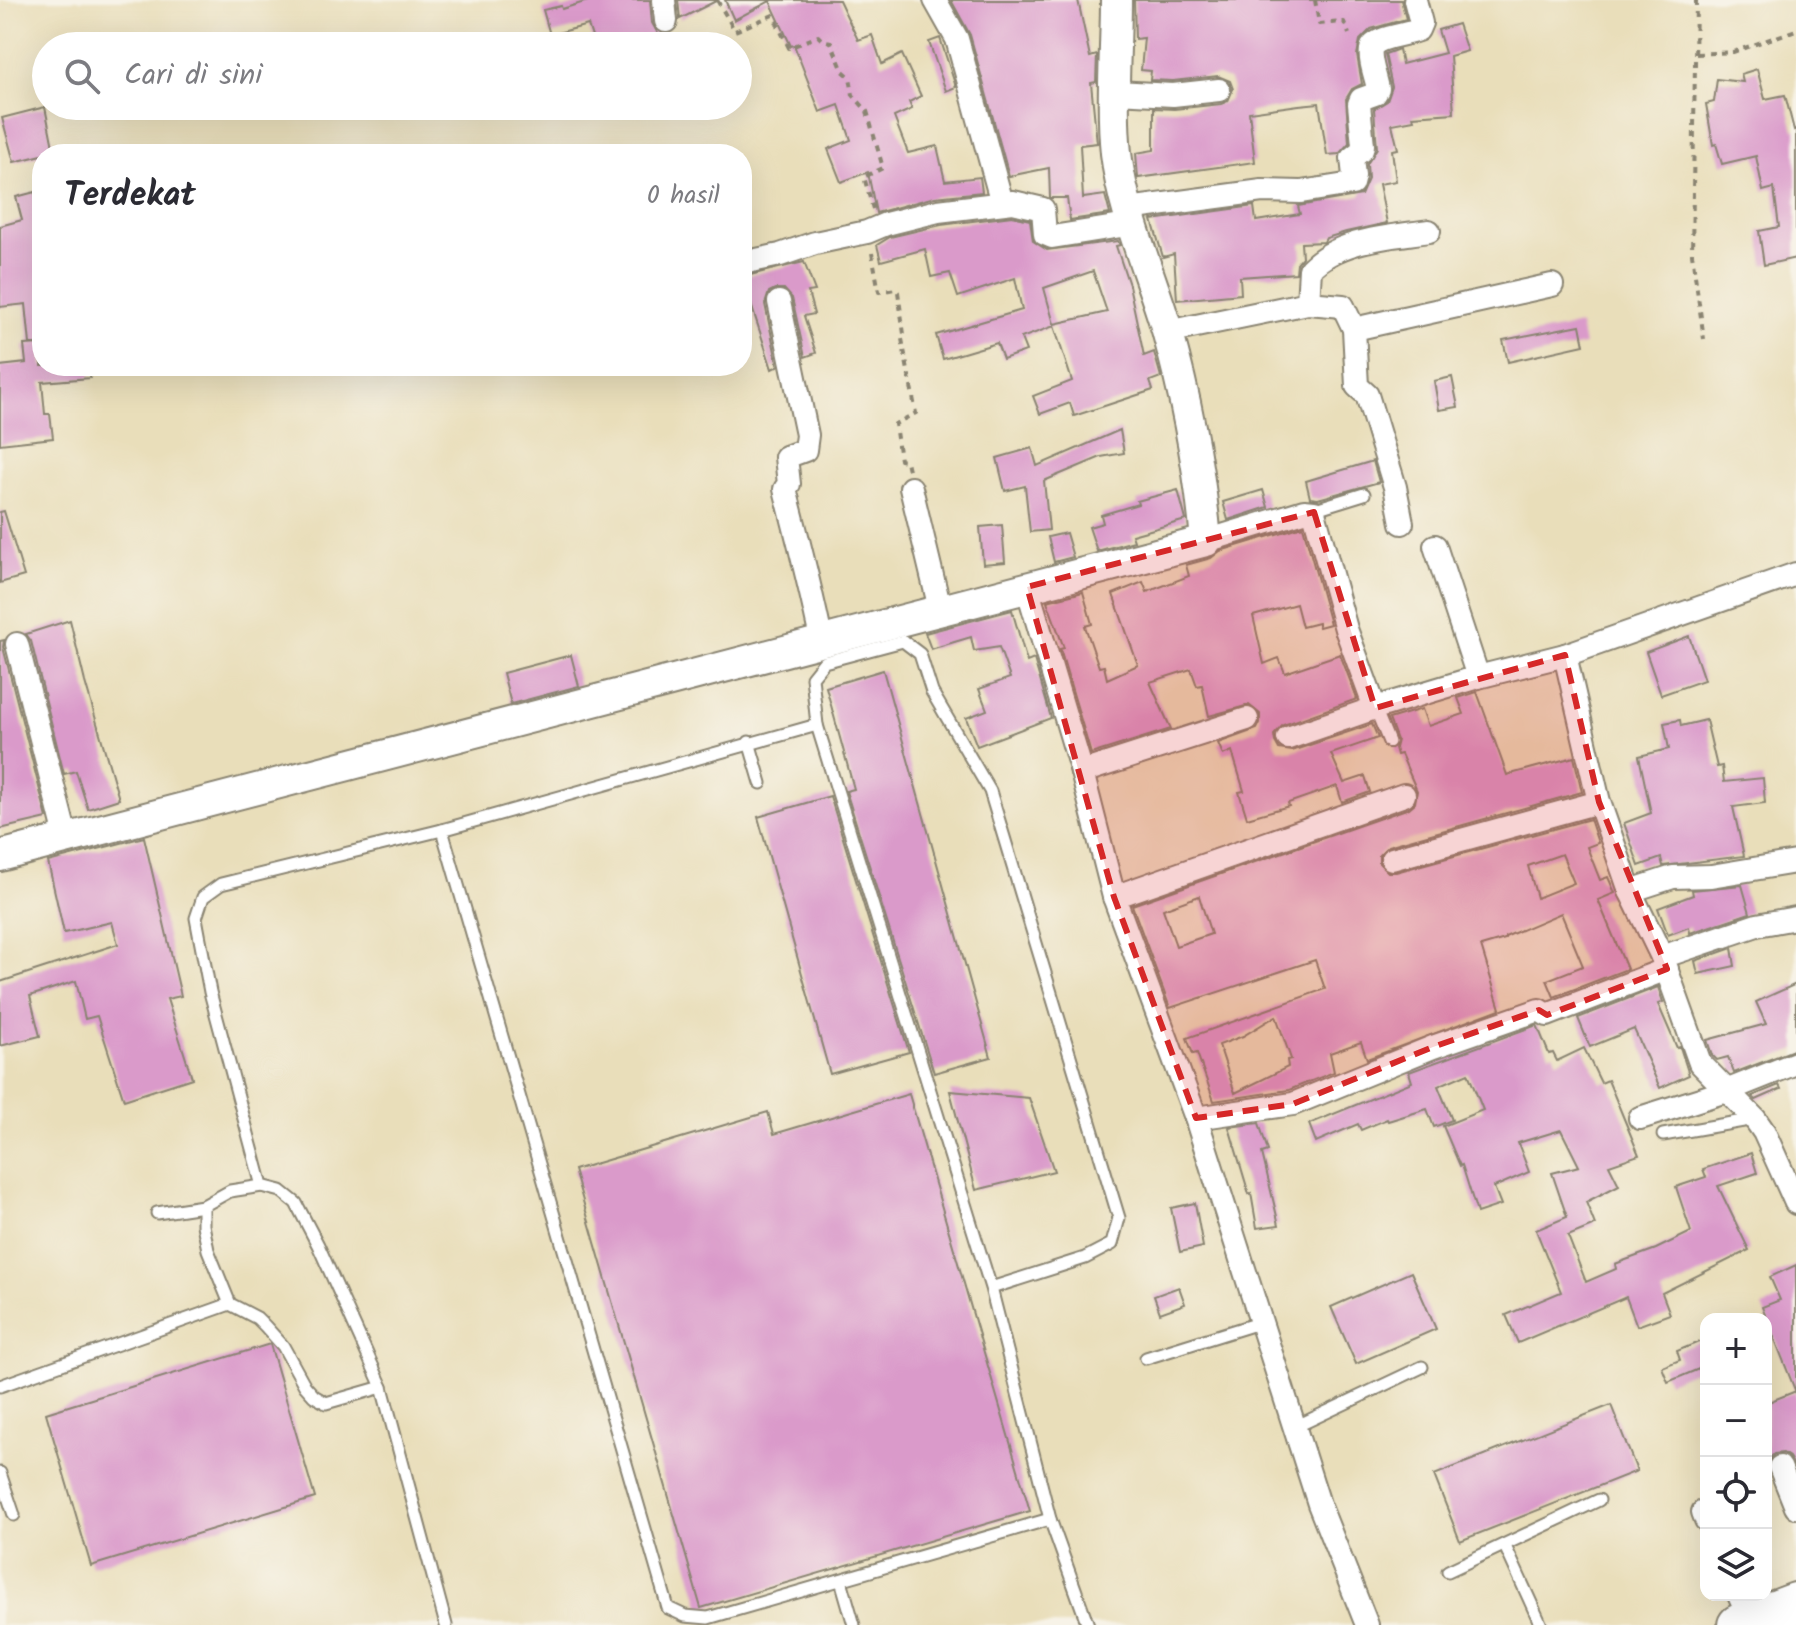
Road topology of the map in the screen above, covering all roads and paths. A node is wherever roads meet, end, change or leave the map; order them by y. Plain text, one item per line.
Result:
1 (717, 0) edge
2 (935, 0) edge
3 (1116, 0) edge
4 (1315, 0) edge
5 (1415, 0) edge
6 (1696, 0) edge
7 (1796, 30) edge
8 (1349, 34) dead end
9 (1696, 54) junction
10 (1219, 90) dead end
11 (1116, 92) junction
12 (1002, 203) junction
13 (1131, 217) junction
14 (873, 229) junction
15 (1429, 231) dead end
16 (752, 260) edge
17 (1552, 285) dead end
18 (779, 302) dead end
19 (1308, 303) junction
20 (1354, 329) junction
21 (1167, 332) junction
22 (1704, 339) dead end
23 (911, 488) joint
24 (1364, 494) dead end
25 (1312, 510) junction
26 (1402, 523) dead end
27 (1206, 541) junction
28 (1435, 546) dead end
29 (1796, 574) edge
30 (1027, 587) junction
31 (940, 609) junction
32 (821, 639) junction
33 (17, 644) dead end
34 (1565, 655) junction
35 (1478, 677) junction
36 (1375, 708) junction
37 (1247, 719) dead end
38 (817, 725) junction
39 (1288, 738) dead end
40 (749, 742) junction
41 (1389, 742) dead end
42 (1082, 772) junction
43 (761, 783) dead end
44 (1404, 795) dead end
45 (1599, 802) junction
46 (442, 830) junction
47 (66, 837) junction
48 (0, 856) edge
49 (1392, 859) dead end
50 (1796, 862) edge
51 (1630, 891) junction
52 (1114, 897) junction
53 (1796, 918) edge
54 (1664, 963) junction
55 (1547, 1015) junction
56 (1517, 1027) dead end
57 (1796, 1063) edge
58 (1726, 1091) junction
59 (1196, 1118) junction
60 (1640, 1118) dead end
61 (1755, 1119) junction
62 (1663, 1135) dead end
63 (262, 1186) junction
64 (1796, 1203) edge
65 (203, 1206) junction
66 (157, 1213) dead end
67 (991, 1288) junction
68 (230, 1304) junction
69 (1263, 1322) junction
70 (1146, 1358) dead end
71 (1422, 1367) dead end
72 (0, 1386) edge
73 (382, 1387) junction
74 (1295, 1427) junction
75 (1780, 1467) dead end
76 (0, 1473) edge
77 (1599, 1500) dead end
78 (1796, 1507) edge
79 (14, 1515) dead end
80 (1050, 1519) junction
81 (1505, 1546) junction
82 (1448, 1571) dead end
83 (841, 1580) junction
84 (1796, 1603) edge
85 (1742, 1613) edge
86 (446, 1625) edge
87 (854, 1625) edge
88 (1088, 1625) edge
89 (1367, 1625) edge
90 (1541, 1625) edge

1 - 14 path
2 - 12 street
3 - 11 street
4 - 8 path
5 - 13 street
6 - 9 path
7 - 9 path
9 - 22 path
10 - 11 street
11 - 13 street
12 - 13 street
12 - 14 street
13 - 21 street
14 - 16 street
14 - 23 path
15 - 19 street
17 - 20 street
18 - 32 street
19 - 20 street
19 - 21 street
20 - 26 street
21 - 27 street
23 - 31 street
24 - 25 lane
25 - 27 street
25 - 36 street
27 - 30 street
28 - 35 street
29 - 34 street
30 - 31 street
30 - 42 street
31 - 32 street
32 - 47 street
33 - 47 street
34 - 35 street
34 - 45 street
35 - 36 street
36 - 39 street
36 - 41 lane
37 - 42 street
38 - 40 lane
38 - 67 lane
38 - 67 lane
40 - 43 lane
40 - 46 lane
42 - 52 street
44 - 52 street
45 - 49 street
45 - 51 street
46 - 63 lane
46 - 83 lane
47 - 48 street
50 - 51 street
51 - 54 street
52 - 59 street
53 - 54 street
54 - 55 street
54 - 58 street
55 - 56 lane
55 - 59 street
57 - 58 street
58 - 60 street
58 - 61 street
59 - 69 street
61 - 62 lane
61 - 64 street
63 - 65 lane
63 - 73 lane
65 - 66 lane
65 - 68 lane
67 - 80 lane
68 - 72 lane
68 - 73 lane
69 - 70 lane
69 - 74 street
71 - 74 lane
73 - 86 lane
74 - 89 street
75 - 78 street
76 - 79 lane
77 - 81 lane
80 - 83 lane
80 - 88 lane
81 - 82 lane
81 - 90 lane
83 - 87 lane
84 - 85 highway

